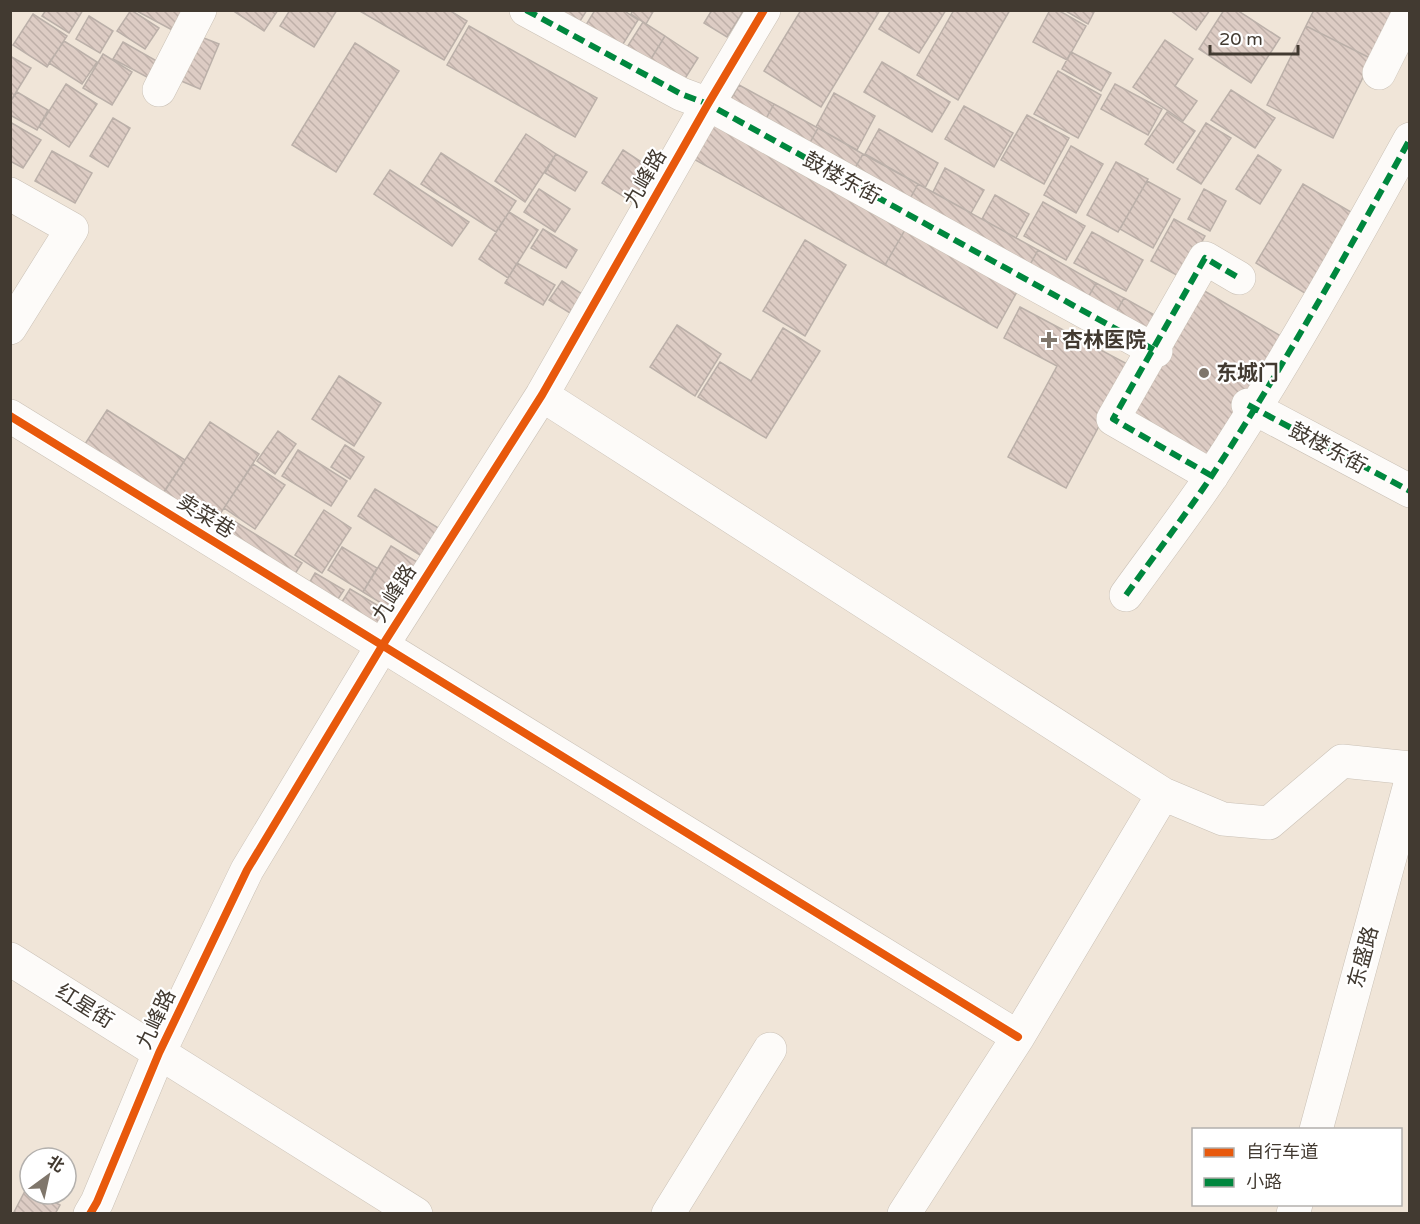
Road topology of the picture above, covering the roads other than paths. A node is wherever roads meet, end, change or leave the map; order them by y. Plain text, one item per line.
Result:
1 (200, 10) edge
2 (526, 10) edge
3 (764, 10) edge
4 (1410, 11) edge
5 (1379, 73) dead end
6 (159, 90) dead end
7 (708, 104) junction
8 (1410, 139) edge
9 (10, 194) edge
10 (1239, 278) dead end
11 (10, 328) edge
12 (1155, 350) junction
13 (542, 395) junction
14 (1251, 407) junction
15 (10, 417) edge
16 (1212, 476) junction
17 (1410, 491) edge
18 (1126, 596) dead end
19 (382, 646) junction
20 (1410, 768) edge
21 (1410, 784) edge
22 (1163, 794) junction
23 (10, 959) edge
24 (1018, 1037) junction
25 (770, 1049) dead end
26 (159, 1053) junction
27 (1317, 1128) edge
28 (90, 1214) edge
29 (416, 1214) edge
30 (668, 1214) edge
31 (904, 1214) edge

1 - 6 street
2 - 7 street, 鼓楼东街
3 - 7 street, 九峰路
4 - 5 street
7 - 12 street, 鼓楼东街
7 - 13 street, 九峰路
8 - 14 street
9 - 11 street
10 - 12 street
12 - 16 street
13 - 19 street, 九峰路
13 - 22 street
14 - 16 street
14 - 17 street, 鼓楼东街
15 - 19 street, 卖菜巷
16 - 18 street
19 - 24 street, 卖菜巷
19 - 26 street, 九峰路
20 - 22 street
21 - 27 street, 东盛路
22 - 24 street
23 - 26 street, 红星街
24 - 31 street
25 - 30 street
26 - 28 street, 九峰路
26 - 29 street, 红星街

